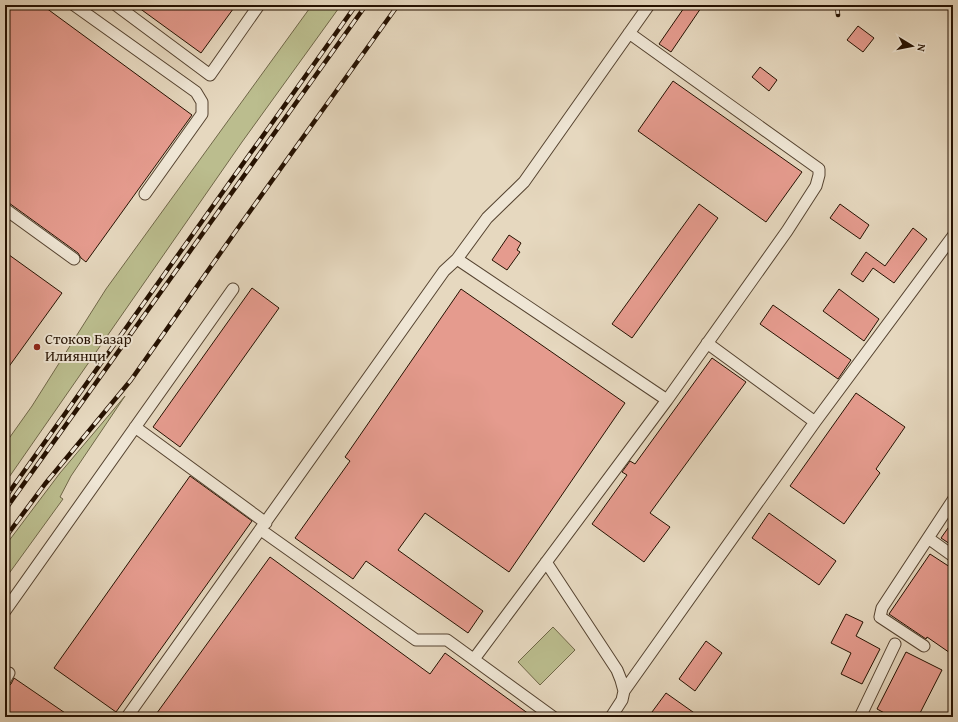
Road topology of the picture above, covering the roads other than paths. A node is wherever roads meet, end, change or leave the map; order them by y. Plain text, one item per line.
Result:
1 (74, 5) edge
2 (116, 5) edge
3 (259, 5) edge
4 (649, 5) edge
5 (629, 33) junction
6 (146, 194) dead end
7 (5, 209) edge
8 (953, 236) edge
9 (74, 259) dead end
10 (457, 260) junction
11 (233, 289) dead end
12 (707, 343) junction
13 (667, 400) junction
14 (815, 422) junction
15 (135, 427) junction
16 (953, 500) edge
17 (263, 526) junction
18 (928, 538) junction
19 (953, 556) edge
20 (546, 562) junction
21 (5, 611) edge
22 (895, 644) dead end
23 (924, 646) dead end
24 (474, 659) junction
25 (624, 691) junction
26 (127, 717) edge
27 (553, 717) edge
28 (611, 717) edge
29 (860, 717) edge

1 - 6 lane
2 - 3 lane
4 - 5 lane
5 - 10 lane
5 - 12 lane
7 - 9 lane
8 - 14 lane
10 - 13 lane
10 - 17 lane
11 - 15 lane
12 - 13 lane
12 - 14 lane
13 - 20 lane
14 - 25 lane
15 - 17 lane
15 - 21 lane
16 - 18 lane
17 - 24 lane
17 - 26 lane
18 - 19 lane
18 - 23 lane
20 - 24 lane
20 - 25 lane
22 - 29 lane
24 - 27 lane
25 - 28 lane

